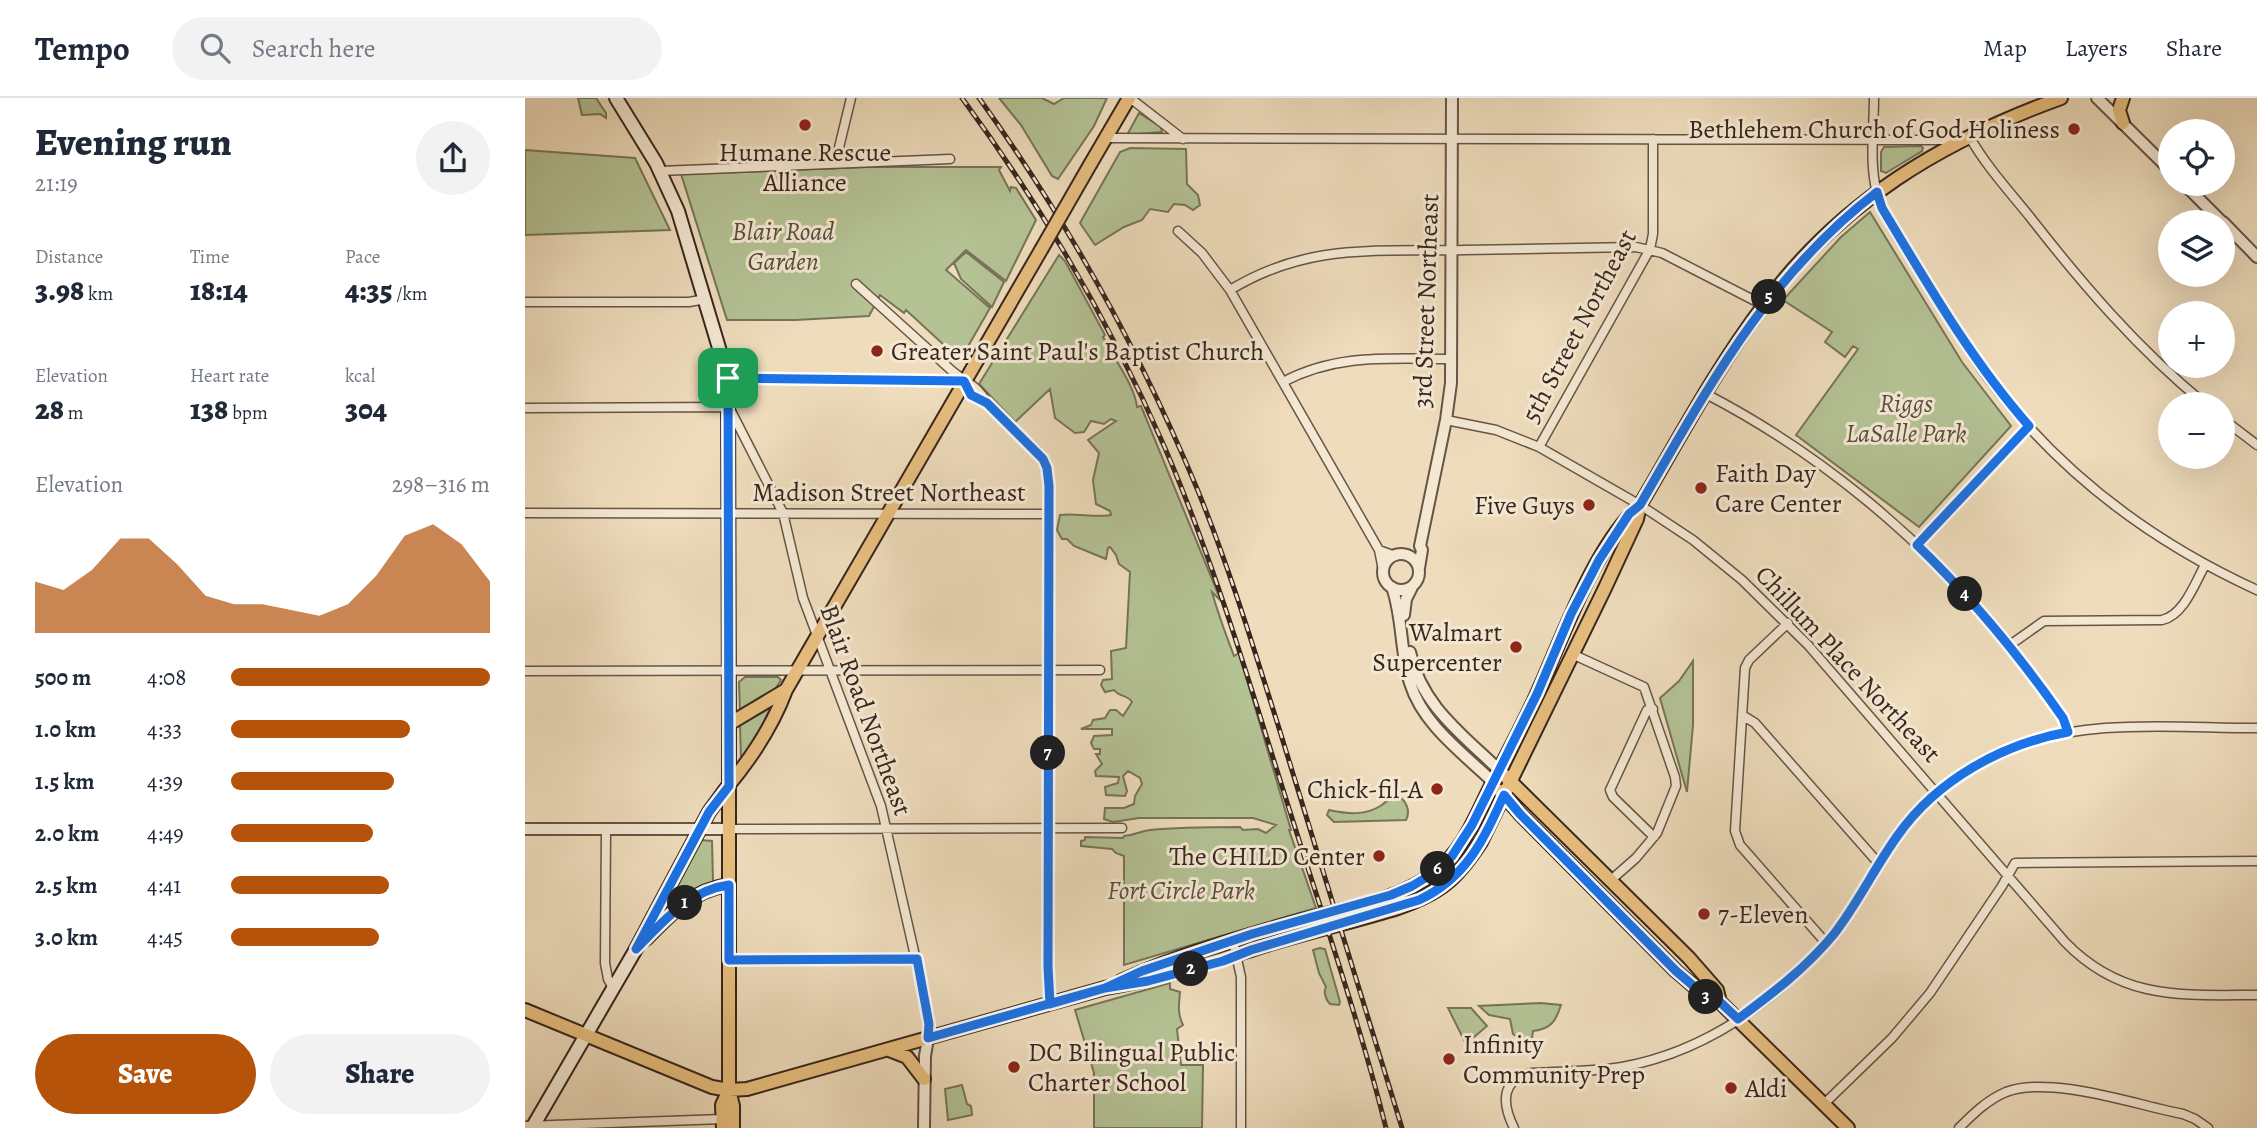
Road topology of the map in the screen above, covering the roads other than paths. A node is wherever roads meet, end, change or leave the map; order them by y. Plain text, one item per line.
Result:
1 (616, 98) edge
2 (851, 98) edge
3 (1130, 98) edge
4 (1452, 98) edge
5 (1874, 98) edge
6 (2061, 98) edge
7 (2097, 98) edge
8 (2123, 98) edge
9 (2123, 123) junction
10 (1106, 138) junction
11 (1965, 138) junction
12 (1183, 139) junction
13 (1452, 139) junction
14 (1653, 139) junction
15 (1874, 139) junction
16 (2158, 158) edge
17 (950, 159) dead end
18 (835, 164) junction
19 (660, 171) junction
20 (1877, 192) junction
21 (2196, 196) edge
22 (2210, 210) edge
23 (1178, 231) dead end
24 (2235, 235) edge
25 (1650, 249) junction
26 (1452, 251) junction
27 (2257, 257) edge
28 (856, 284) dead end
29 (1230, 290) junction
30 (706, 299) junction
31 (525, 302) edge
32 (1763, 305) junction
33 (1452, 359) junction
34 (728, 378) junction
35 (964, 381) junction
36 (1283, 382) junction
37 (2191, 392) edge
38 (1706, 394) junction
39 (729, 407) junction
40 (525, 408) edge
41 (1446, 420) junction
42 (2029, 426) junction
43 (2235, 428) edge
44 (2257, 445) edge
45 (1539, 447) junction
46 (1640, 505) junction
47 (525, 513) edge
48 (729, 513) junction
49 (783, 513) junction
50 (889, 514) junction
51 (1048, 514) junction
52 (1917, 545) junction
53 (1420, 546) junction
54 (1379, 550) junction
55 (1400, 555) junction
56 (2205, 565) junction
57 (1419, 568) junction
58 (1384, 570) junction
59 (1392, 587) junction
60 (1412, 587) junction
61 (2257, 590) edge
62 (1788, 624) junction
63 (818, 636) junction
64 (2010, 645) junction
65 (1572, 653) junction
66 (798, 670) junction
67 (830, 670) junction
68 (1049, 670) junction
69 (1100, 670) dead end
70 (525, 671) edge
71 (729, 671) junction
72 (786, 690) junction
73 (1653, 709) junction
74 (1742, 715) junction
75 (729, 724) junction
76 (2257, 728) edge
77 (2068, 732) junction
78 (1496, 776) junction
79 (1510, 781) junction
80 (729, 786) junction
81 (1937, 793) junction
82 (1504, 795) junction
83 (887, 828) junction
84 (1048, 828) junction
85 (1122, 828) dead end
86 (525, 829) edge
87 (606, 829) junction
88 (700, 829) junction
89 (729, 829) junction
90 (1654, 837) junction
91 (2257, 861) edge
92 (1879, 864) junction
93 (2008, 875) junction
94 (1611, 880) junction
95 (729, 885) junction
96 (1233, 941) junction
97 (1826, 943) junction
98 (636, 949) junction
99 (1237, 955) junction
100 (917, 959) junction
101 (729, 960) junction
102 (613, 988) junction
103 (1105, 988) junction
104 (2257, 995) edge
105 (1720, 1002) junction
106 (1050, 1004) junction
107 (525, 1010) edge
108 (1738, 1019) junction
109 (586, 1034) junction
110 (928, 1038) junction
111 (889, 1050) junction
112 (924, 1079) junction
113 (729, 1090) junction
114 (1824, 1104) junction
115 (723, 1124) edge
116 (530, 1126) edge
117 (733, 1128) edge
118 (924, 1128) edge
119 (1241, 1128) edge
120 (1514, 1128) edge
121 (1848, 1128) edge
122 (1959, 1128) edge
123 (2208, 1128) edge

1 - 19 main road
2 - 18 street
3 - 10 main road
3 - 12 street
4 - 13 street, 3rd Street Northeast
5 - 15 street
6 - 11 main road
7 - 9 street
8 - 9 main road
9 - 16 street
10 - 12 street
10 - 35 main road, bridge
11 - 15 street
11 - 20 main road
11 - 37 street
12 - 13 street
13 - 14 street
13 - 26 street, 3rd Street Northeast
14 - 15 street
14 - 25 street, 5th Street Northeast
15 - 20 street
17 - 18 street
18 - 19 street
19 - 30 main road
20 - 32 main road
20 - 42 street
21 - 22 street
23 - 29 street
24 - 27 street
25 - 26 street
25 - 32 street
25 - 45 street, 5th Street Northeast
26 - 29 street
26 - 33 street, 3rd Street Northeast
28 - 35 street
29 - 36 street
30 - 31 street
30 - 34 main road
32 - 38 main road
33 - 36 street
33 - 41 street, 3rd Street Northeast
34 - 35 street
34 - 39 main road
35 - 50 main road
35 - 51 street
36 - 54 street
38 - 46 main road
38 - 52 street
39 - 40 street
39 - 48 main road
39 - 49 street, Blair Road Northeast
41 - 45 street, Chillum Place Northeast
41 - 53 street, 3rd Street Northeast
42 - 52 street
42 - 56 street
43 - 44 street
45 - 46 street, Chillum Place Northeast
46 - 62 street, Chillum Place Northeast
46 - 65 main road
46 - 78 main road
47 - 48 street, Madison Street Northeast
48 - 49 street, Madison Street Northeast
48 - 71 main road
49 - 50 street, Madison Street Northeast
49 - 63 street, Blair Road Northeast
50 - 51 street, Madison Street Northeast
50 - 63 main road
51 - 68 street
52 - 64 street
53 - 55 street
53 - 57 street, 3rd Street Northeast
54 - 55 street
54 - 58 street
55 - 57 street
55 - 58 street
56 - 61 street
56 - 64 street
57 - 60 street
58 - 59 street
59 - 60 street
59 - 78 street
60 - 78 street
62 - 74 street
62 - 81 street, Chillum Place Northeast
63 - 66 main road
63 - 67 street, Blair Road Northeast
64 - 77 street
65 - 73 street
65 - 79 main road
66 - 67 street
66 - 71 street
66 - 72 main road
67 - 68 street
67 - 83 street, Blair Road Northeast
68 - 69 street
68 - 84 street
70 - 71 street
71 - 75 main road
72 - 75 main road
72 - 80 main road
73 - 90 street
73 - 90 street
74 - 92 street
74 - 97 street
75 - 80 main road
76 - 77 street
77 - 81 street
78 - 79 main road
78 - 82 main road
78 - 96 main road
79 - 82 main road
79 - 94 main road
80 - 88 main road
80 - 89 main road
81 - 92 street
81 - 93 street, Chillum Place Northeast
82 - 99 main road
82 - 105 main road
83 - 84 street
83 - 89 street
83 - 100 street, Blair Road Northeast
84 - 85 street
84 - 106 street
86 - 87 street
87 - 88 street
87 - 102 street
88 - 89 street
88 - 98 main road
89 - 95 main road
90 - 94 street
91 - 93 street
92 - 97 street
93 - 104 street, Chillum Place Northeast
93 - 114 street
94 - 105 main road
95 - 98 main road
95 - 101 main road
96 - 99 street
96 - 103 main road
97 - 108 street
98 - 102 main road
99 - 103 main road
99 - 119 street
100 - 101 street
100 - 110 street, Blair Road Northeast
101 - 113 main road
102 - 109 main road
103 - 106 main road
105 - 108 main road
106 - 110 main road
107 - 109 main road
108 - 114 main road
108 - 120 street
109 - 113 main road
109 - 116 main road
110 - 111 main road
110 - 112 street
111 - 112 main road
111 - 113 main road
112 - 118 street
113 - 115 main road
113 - 117 main road
114 - 121 main road
115 - 116 street
122 - 123 street

